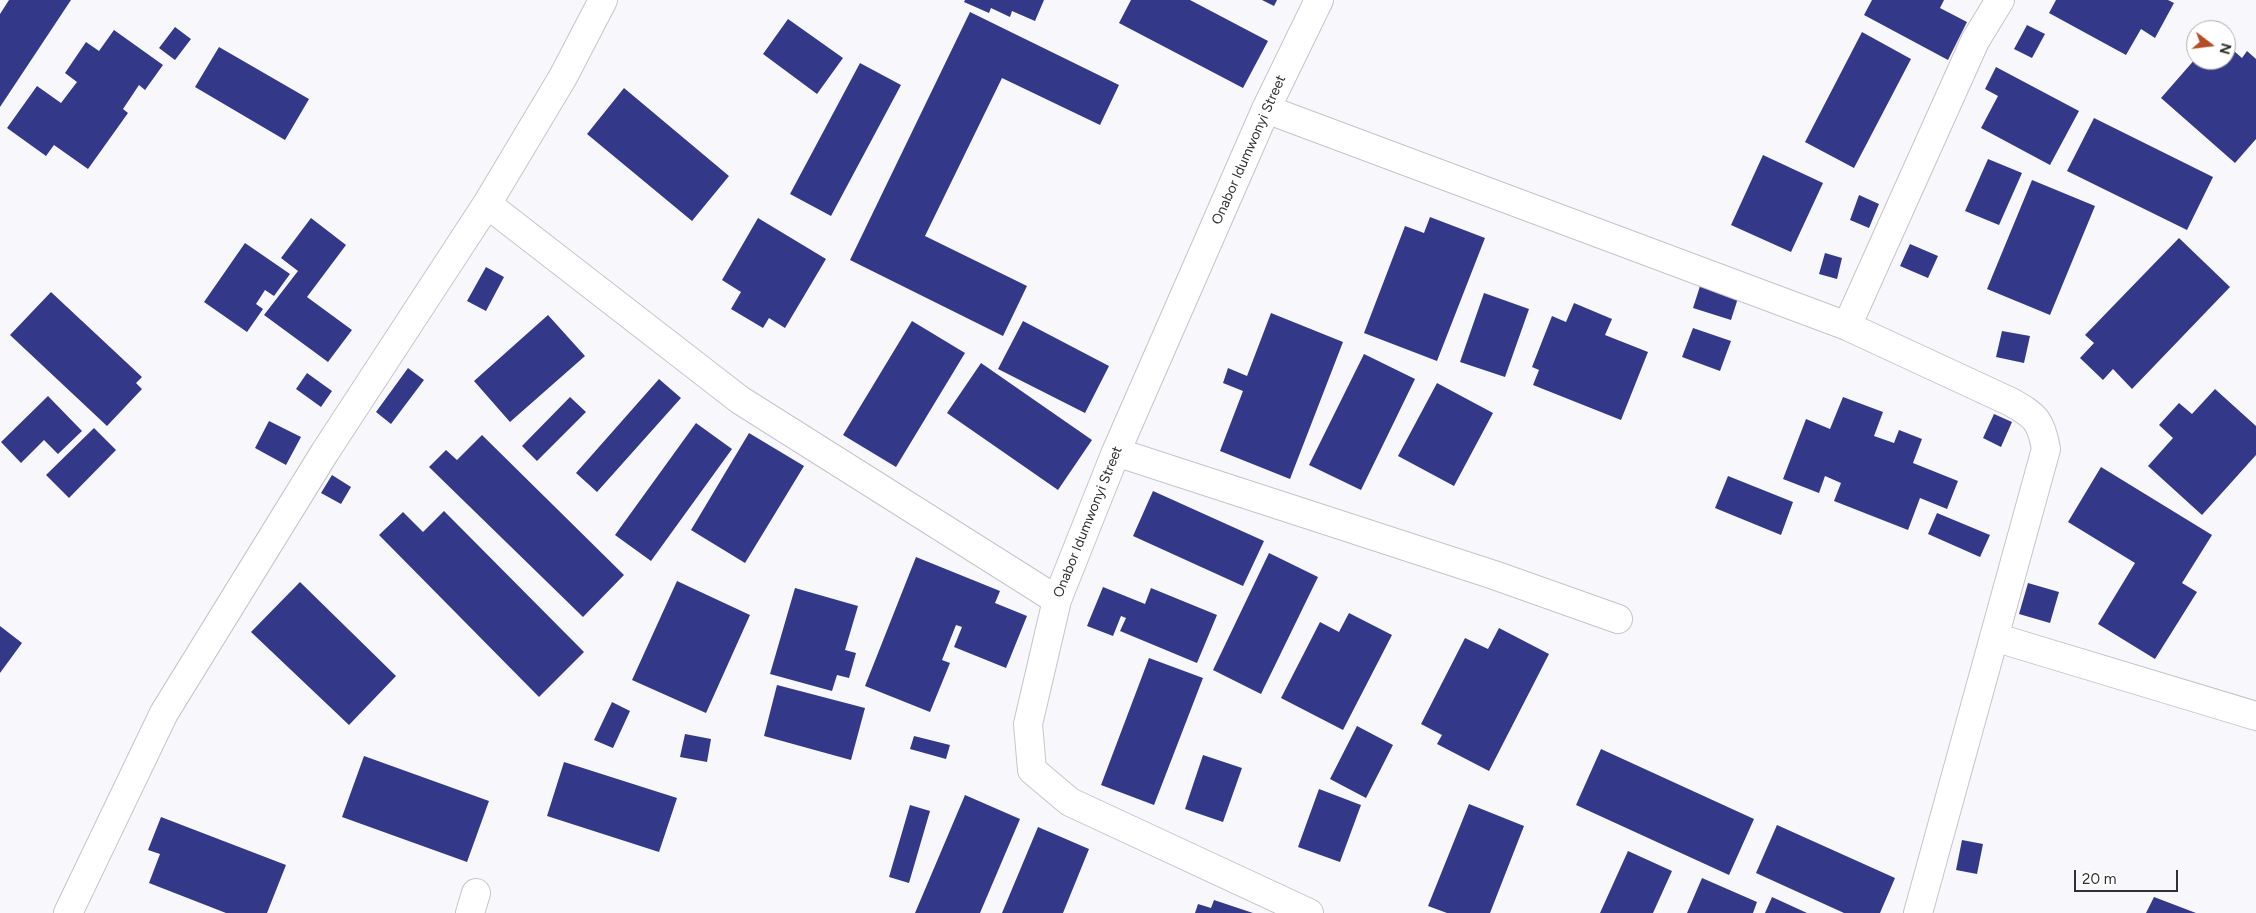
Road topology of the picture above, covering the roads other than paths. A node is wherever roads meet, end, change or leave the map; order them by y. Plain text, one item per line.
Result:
1 (603, 0) edge
2 (1319, 0) edge
3 (2000, 0) edge
4 (1266, 109) junction
5 (487, 204) junction
6 (1846, 326) junction
7 (1116, 452) junction
8 (1057, 600) junction
9 (1618, 619) dead end
10 (1994, 637) junction
11 (2256, 716) edge
12 (68, 913) edge
13 (1308, 913) edge
14 (1918, 913) edge

1 - 5 street
2 - 4 street, Onabor Idumwonyi Street
3 - 6 street
4 - 6 street
4 - 7 street, Onabor Idumwonyi Street
5 - 8 street
5 - 12 street
6 - 10 street
7 - 8 street, Onabor Idumwonyi Street
7 - 9 street
8 - 13 street, Onabor Idumwonyi Street
10 - 11 street
10 - 14 street

